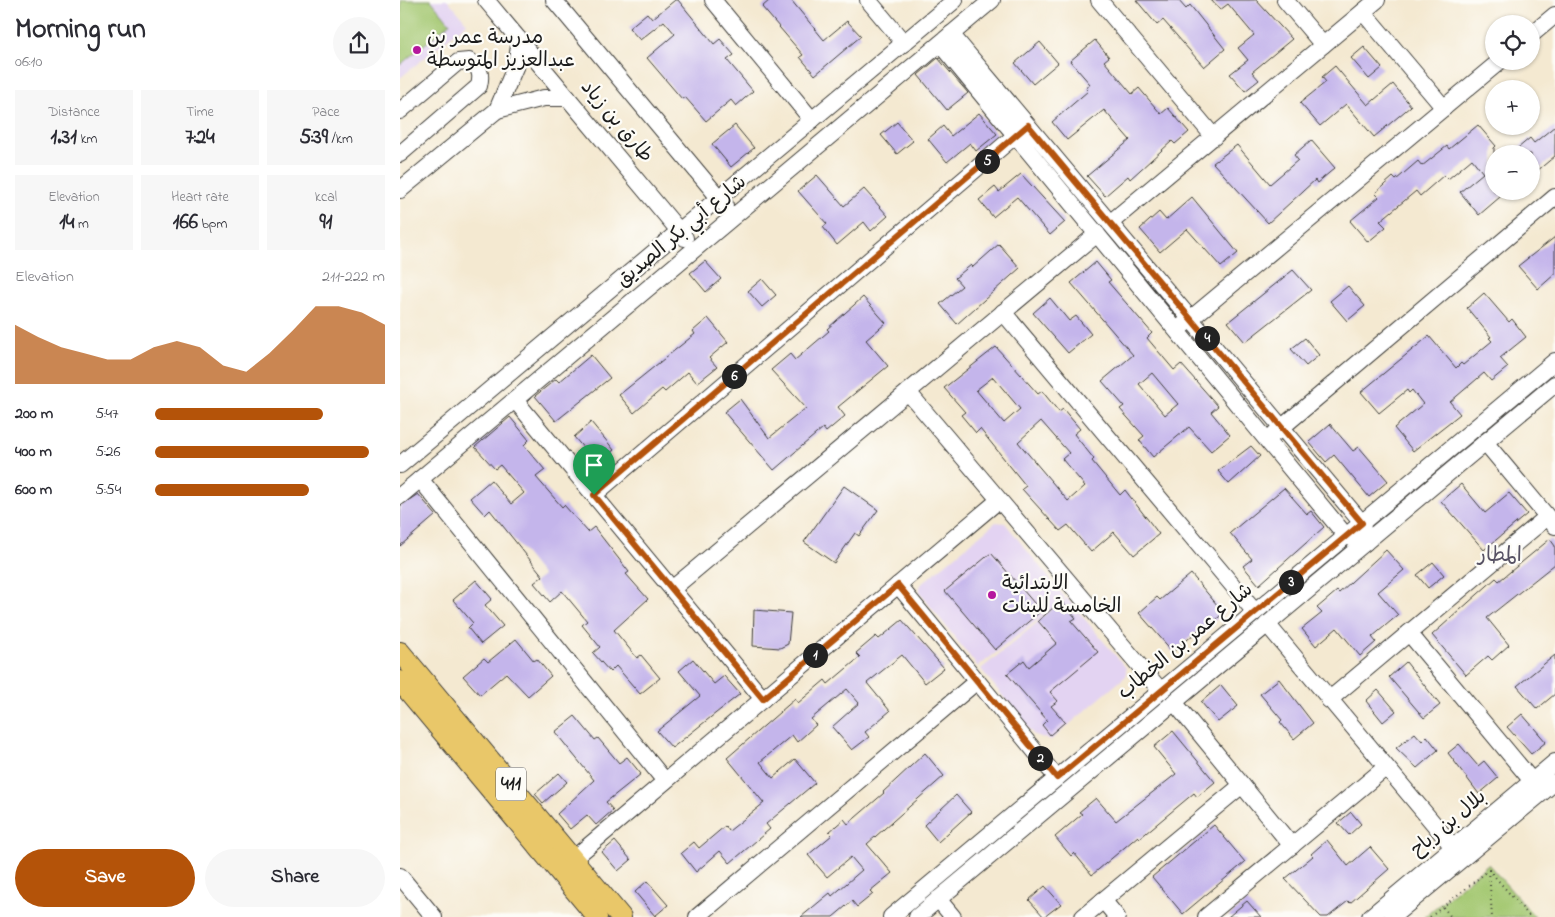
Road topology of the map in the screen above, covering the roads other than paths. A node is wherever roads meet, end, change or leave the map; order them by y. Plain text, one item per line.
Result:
1 (486, 0) edge
2 (554, 0) edge
3 (713, 0) edge
4 (868, 0) edge
5 (955, 0) edge
6 (992, 0) edge
7 (1099, 0) edge
8 (1285, 0) edge
9 (1377, 0) edge
10 (1364, 12) junction
11 (1555, 15) edge
12 (1540, 28) edge
13 (945, 39) junction
14 (520, 40) junction
15 (904, 43) junction
16 (1323, 45) junction
17 (1489, 70) edge
18 (568, 98) junction
19 (1444, 108) junction
20 (497, 110) junction
21 (400, 111) edge
22 (812, 120) junction
23 (430, 128) junction
24 (1022, 130) junction
25 (1214, 137) junction
26 (449, 150) junction
27 (400, 154) edge
28 (400, 190) edge
29 (1555, 197) edge
30 (719, 198) junction
31 (734, 216) junction
32 (1110, 223) junction
33 (679, 231) junction
34 (1097, 234) junction
35 (694, 249) junction
36 (1003, 312) junction
37 (1190, 319) junction
38 (1176, 330) junction
39 (1555, 361) edge
40 (1555, 384) edge
41 (908, 392) junction
42 (515, 400) junction
43 (1282, 428) junction
44 (1266, 440) junction
45 (1485, 442) junction
46 (400, 465) edge
47 (420, 479) junction
48 (594, 495) junction
49 (400, 496) edge
50 (999, 500) junction
51 (1551, 521) edge
52 (1362, 523) junction
53 (1346, 536) junction
54 (1365, 543) junction
55 (898, 585) junction
56 (672, 589) junction
57 (1255, 612) junction
58 (1267, 624) junction
59 (1410, 632) junction
60 (400, 652) edge
61 (977, 681) junction
62 (400, 682) edge
63 (1161, 691) junction
64 (763, 699) junction
65 (1330, 700) junction
66 (1174, 702) junction
67 (1555, 762) edge
68 (1386, 768) junction
69 (1057, 778) junction
70 (665, 781) junction
71 (1532, 781) junction
72 (1555, 782) edge
73 (1242, 785) junction
74 (1292, 846) junction
75 (1454, 848) junction
76 (573, 858) junction
77 (400, 876) edge
78 (938, 899) junction
79 (1103, 900) junction
80 (434, 917) edge
81 (597, 917) edge
82 (621, 917) edge
83 (697, 917) edge
84 (891, 917) edge
85 (917, 917) edge
86 (953, 917) edge
87 (1083, 917) edge
88 (1117, 917) edge
89 (1206, 917) edge
90 (1370, 917) edge
91 (1392, 917) edge

1 - 14 street, طارق بن زياد
2 - 30 street, طارق بن زياد
3 - 22 street
4 - 15 street
5 - 15 street, شارع أبي بكر الصديق
6 - 13 street, شارع أبي بكر الصديق
7 - 25 street
8 - 16 street
9 - 10 street
10 - 16 street
10 - 19 street
11 - 12 street
13 - 24 street
13 - 31 street, شارع أبي بكر الصديق
14 - 18 street, طارق بن زياد
14 - 20 street
15 - 22 street, شارع أبي بكر الصديق
16 - 25 street
17 - 19 street
18 - 20 street
18 - 33 street, طارق بن زياد
19 - 37 street
20 - 26 street
21 - 23 street
22 - 30 street, شارع أبي بكر الصديق
23 - 26 street
23 - 27 street
24 - 32 street
24 - 34 street
24 - 48 street
25 - 32 street
26 - 28 street
29 - 43 street
30 - 31 street, طارق بن زياد
30 - 33 street, شارع أبي بكر الصديق
31 - 35 street, شارع أبي بكر الصديق
32 - 37 street
33 - 35 street, طارق بن زياد
33 - 46 street, شارع أبي بكر الصديق
34 - 36 street
34 - 38 street
35 - 42 street, شارع أبي بكر الصديق
36 - 41 street
36 - 57 street
37 - 38 street
37 - 43 street
38 - 44 street
39 - 52 street, شارع عمر بن الخطاب
40 - 45 street, شارع عمر بن الخطاب
41 - 50 street
41 - 56 street
42 - 47 street, شارع أبي بكر الصديق
42 - 48 street
43 - 44 street
43 - 52 street
44 - 53 street
45 - 51 street
45 - 54 street, شارع عمر بن الخطاب
47 - 49 street, شارع أبي بكر الصديق
47 - 70 street
48 - 56 street
50 - 55 street
50 - 63 street
51 - 59 street
52 - 53 street, شارع عمر بن الخطاب
52 - 54 street
53 - 54 street
53 - 57 street, شارع عمر بن الخطاب
54 - 58 street, شارع عمر بن الخطاب
55 - 61 street
55 - 64 street
56 - 64 street
57 - 63 street, شارع عمر بن الخطاب
58 - 65 street
58 - 66 street, شارع عمر بن الخطاب
59 - 65 street
59 - 71 street
60 - 76 main road, 411
61 - 69 street
61 - 83 street
62 - 81 main road, 411
63 - 69 street, شارع عمر بن الخطاب
64 - 70 street
65 - 68 street
66 - 73 street
66 - 78 street, شارع عمر بن الخطاب
67 - 71 street, بلال بن رباح
68 - 74 street
68 - 75 street
69 - 84 street, شارع عمر بن الخطاب
70 - 76 street
71 - 75 street, بلال بن رباح
72 - 91 street, بلال بن رباح
73 - 74 street
73 - 79 street
74 - 89 street
75 - 90 street, بلال بن رباح
76 - 82 main road, 411
77 - 80 street
78 - 85 street, شارع عمر بن الخطاب
78 - 86 street
79 - 87 street
79 - 88 street

